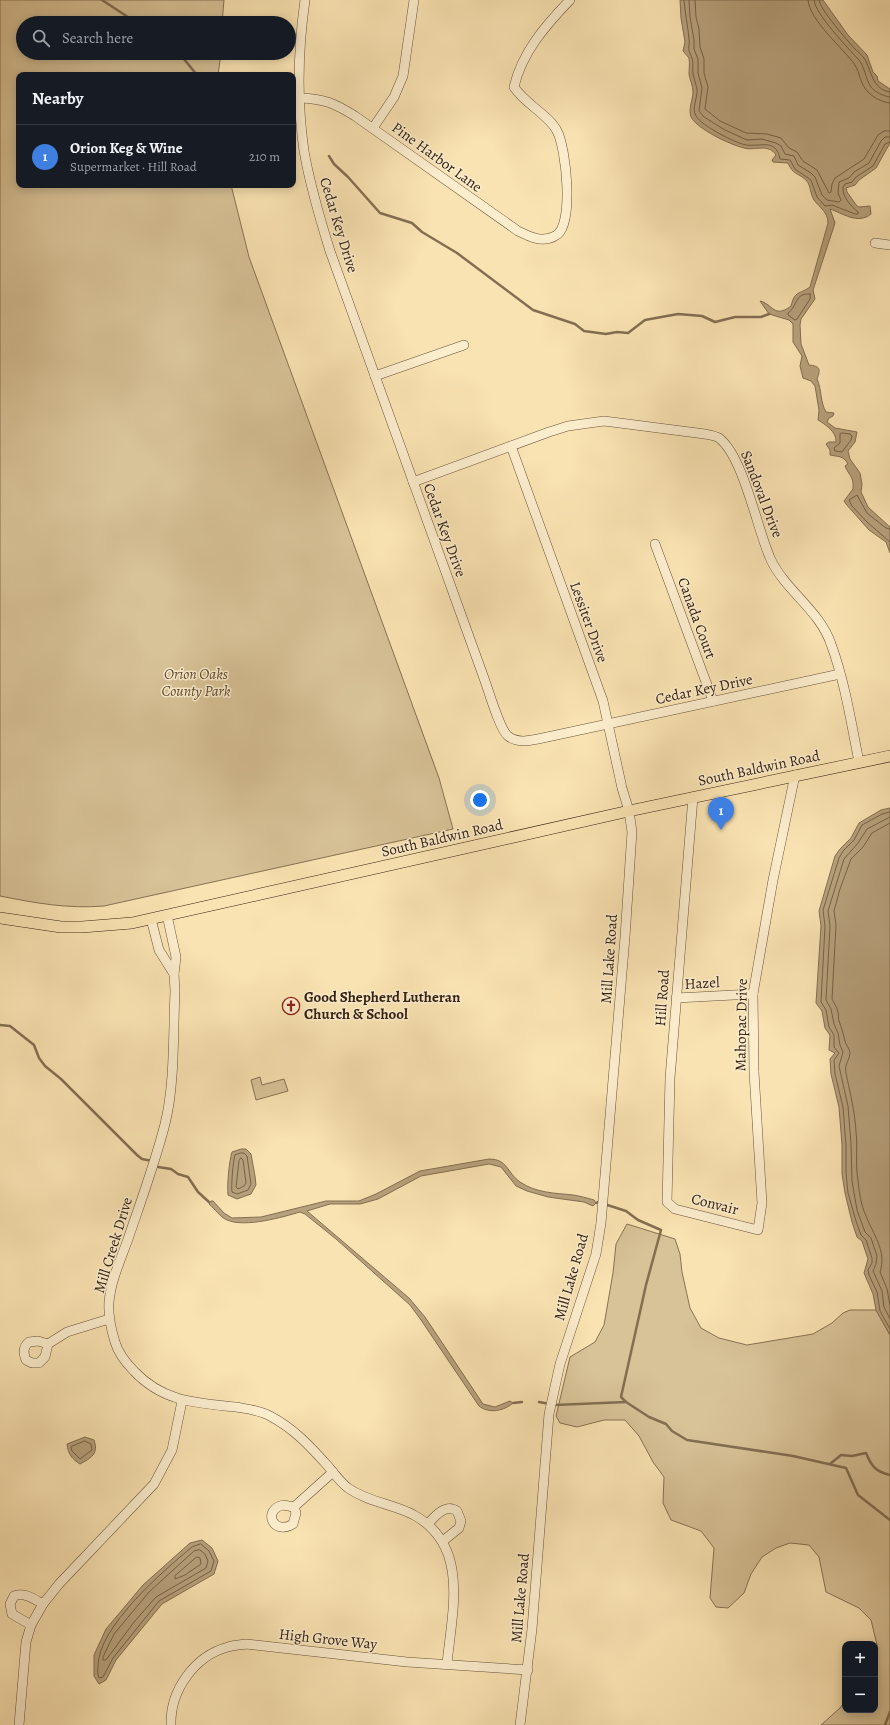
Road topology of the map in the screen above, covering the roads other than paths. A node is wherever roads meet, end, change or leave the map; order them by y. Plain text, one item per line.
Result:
1 (305, 0) edge
2 (414, 0) edge
3 (570, 0) edge
4 (300, 98) junction
5 (373, 128) junction
6 (875, 243) dead end
7 (890, 245) edge
8 (464, 345) dead end
9 (376, 376) junction
10 (511, 446) junction
11 (413, 482) junction
12 (655, 544) dead end
13 (840, 674) junction
14 (713, 702) junction
15 (608, 724) junction
16 (890, 756) edge
17 (859, 762) junction
18 (795, 775) junction
19 (693, 797) junction
20 (629, 811) junction
21 (167, 915) junction
22 (0, 918) edge
23 (151, 919) junction
24 (174, 974) junction
25 (753, 994) junction
26 (676, 998) junction
27 (668, 1202) joint
28 (758, 1230) joint
29 (109, 1319) junction
30 (48, 1344) dead end
31 (182, 1401) junction
32 (333, 1472) junction
33 (294, 1507) dead end
34 (428, 1524) junction
35 (443, 1541) junction
36 (43, 1604) junction
37 (31, 1625) junction
38 (448, 1664) junction
39 (528, 1670) junction
40 (19, 1725) edge
41 (171, 1725) edge
42 (520, 1725) edge

1 - 4 street, Cedar Key Drive
2 - 5 street
3 - 5 street, Pine Harbor Lane
4 - 5 street, Pine Harbor Lane
4 - 9 street, Cedar Key Drive
6 - 7 street
8 - 9 street
9 - 11 street, Cedar Key Drive
10 - 11 street, Sandoval Drive
10 - 13 street, Sandoval Drive
10 - 15 street, Lessiter Drive
11 - 15 street, Cedar Key Drive
12 - 14 street, Canada Court
13 - 14 street, Cedar Key Drive
13 - 17 street, Sandoval Drive
14 - 15 street, Cedar Key Drive
15 - 20 street, Lessiter Drive
16 - 17 main road, South Baldwin Road
17 - 18 main road, South Baldwin Road
18 - 19 main road, South Baldwin Road
18 - 25 street, Mahopac Drive
19 - 20 main road, South Baldwin Road
19 - 26 street, Hill Road
20 - 21 main road, South Baldwin Road
20 - 39 street, Mill Lake Road
21 - 23 main road, South Baldwin Road
21 - 24 street, Mill Creek Drive
22 - 23 main road, South Baldwin Road
23 - 24 street, Mill Creek Drive
24 - 29 street, Mill Creek Drive
25 - 26 street, Hazel
25 - 28 street, Mahopac Drive
26 - 27 street, Hill Road
27 - 28 street, Convair
29 - 30 street
29 - 31 street, Mill Creek Drive
31 - 32 street, Mill Creek Drive
31 - 36 street
32 - 33 street
32 - 34 street, Mill Creek Drive
34 - 35 street, Mill Creek Drive
34 - 35 street
35 - 38 street, Mill Creek Drive
36 - 37 street
36 - 37 street
37 - 40 street
38 - 39 street, High Grove Way
38 - 41 street, High Grove Way
39 - 42 street, Mill Lake Road

